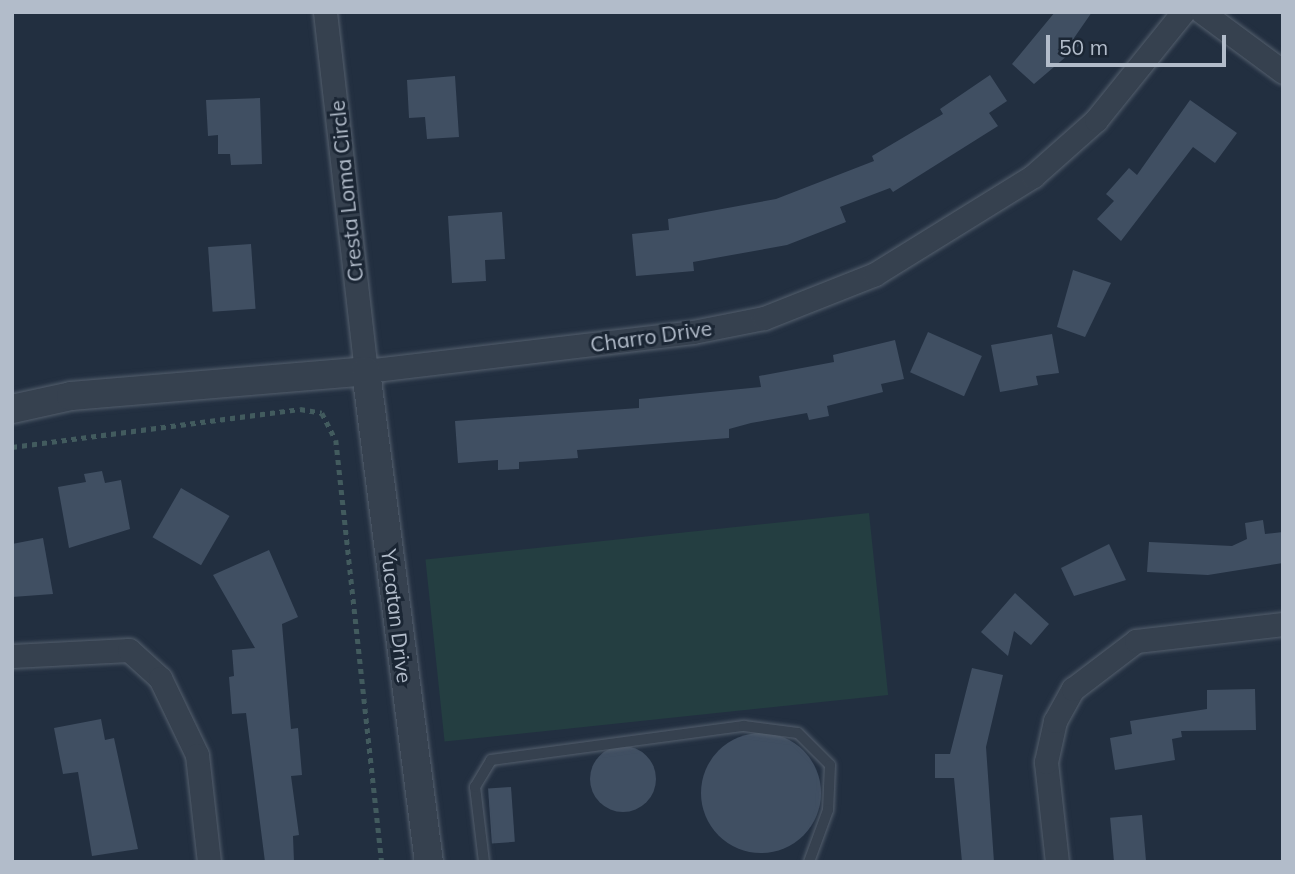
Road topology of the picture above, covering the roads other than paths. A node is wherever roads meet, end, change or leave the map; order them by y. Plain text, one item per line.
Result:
1 (325, 12) edge
2 (1183, 12) edge
3 (1202, 12) edge
4 (1283, 72) edge
5 (366, 371) junction
6 (12, 409) edge
7 (1283, 624) edge
8 (12, 656) edge
9 (209, 862) edge
10 (429, 862) edge
11 (484, 862) edge
12 (809, 862) edge
13 (1057, 862) edge

1 - 5 street, Cresta Loma Circle
2 - 5 street, Charro Drive
3 - 4 street
5 - 6 street, Charro Drive
5 - 10 street, Yucatan Drive
7 - 13 street
8 - 9 street
11 - 12 lane

